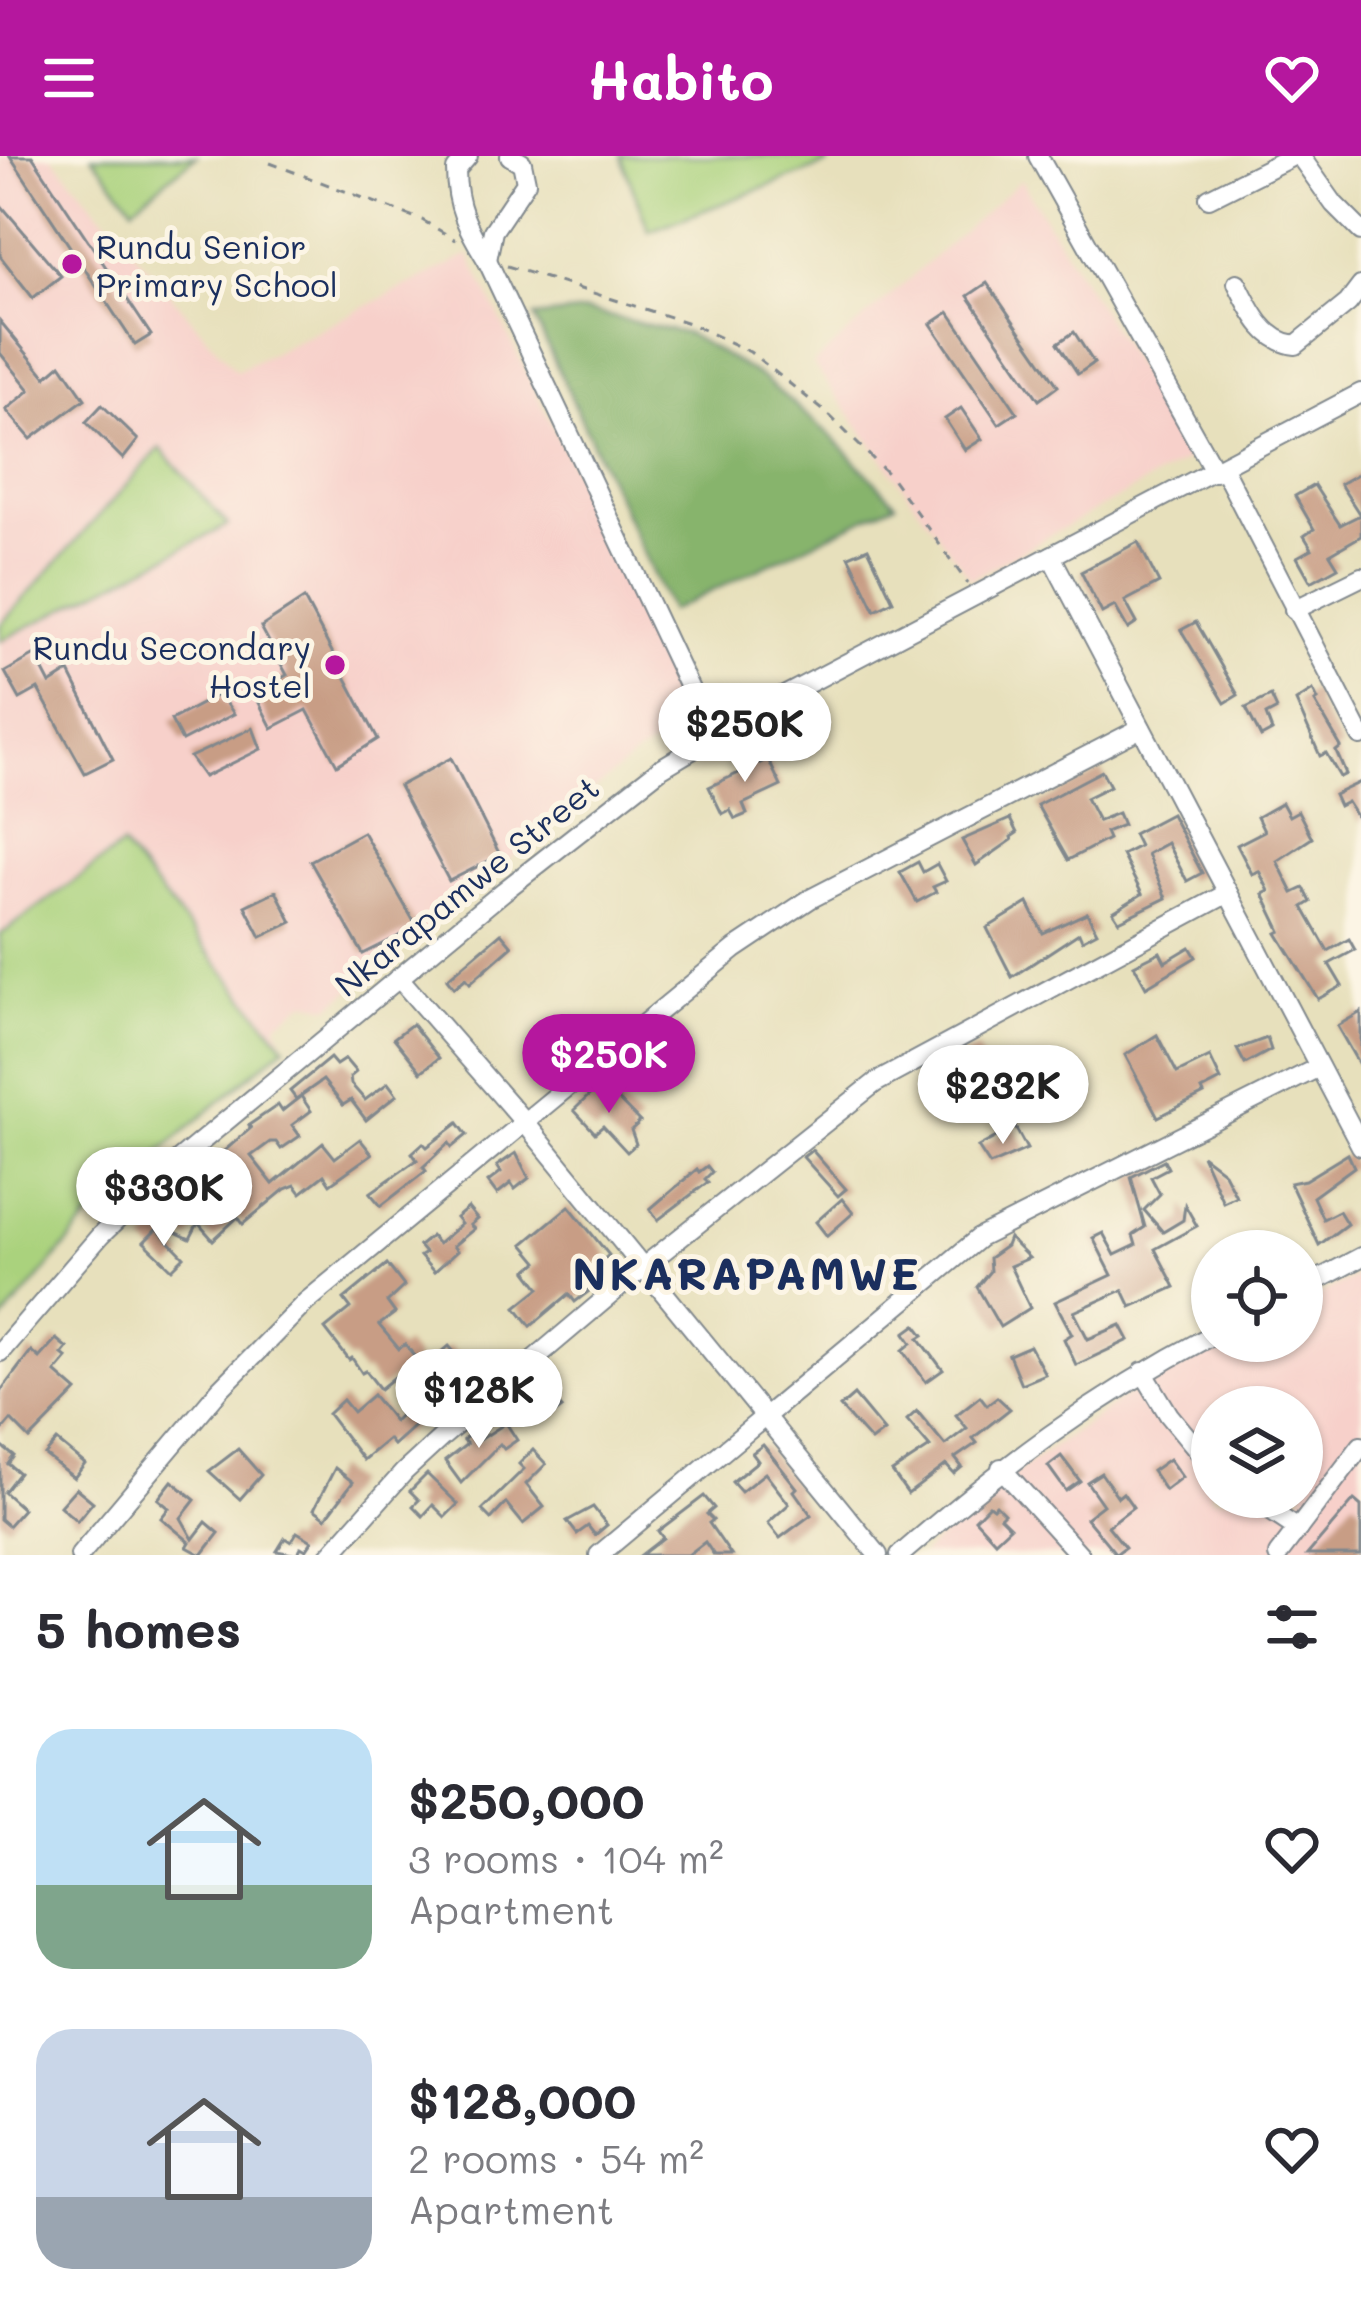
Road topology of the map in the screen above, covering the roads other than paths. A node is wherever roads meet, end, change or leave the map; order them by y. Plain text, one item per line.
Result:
1 (468, 156) edge
2 (510, 156) edge
3 (1038, 156) edge
4 (1297, 156) edge
5 (1209, 198) dead end
6 (1361, 231) edge
7 (487, 260) junction
8 (1237, 283) dead end
9 (1361, 286) edge
10 (1361, 393) edge
11 (1219, 470) junction
12 (1051, 556) junction
13 (1361, 577) edge
14 (1294, 610) junction
15 (1141, 728) junction
16 (712, 736) junction
17 (1361, 736) edge
18 (1228, 893) junction
19 (399, 978) junction
20 (1319, 1067) junction
21 (526, 1124) junction
22 (1361, 1146) edge
23 (1361, 1257) edge
24 (642, 1268) junction
25 (1323, 1277) edge
26 (1191, 1346) edge
27 (0, 1352) edge
28 (1143, 1372) junction
29 (766, 1418) junction
30 (1191, 1442) edge
31 (1361, 1446) edge
32 (1001, 1468) junction
33 (1283, 1518) edge
34 (1298, 1528) junction
35 (80, 1555) edge
36 (330, 1555) edge
37 (599, 1555) edge
38 (878, 1555) edge
39 (900, 1555) edge
40 (1080, 1555) edge
41 (1278, 1555) edge

1 - 7 street
2 - 7 street
3 - 11 street
4 - 5 street
4 - 6 street
7 - 16 street
8 - 9 street
10 - 11 street, Nkarapamwe Street
11 - 12 street, Nkarapamwe Street
11 - 14 street
12 - 15 street
12 - 16 street, Nkarapamwe Street
13 - 14 street
14 - 17 street
15 - 18 street
15 - 21 street
16 - 19 street, Nkarapamwe Street
18 - 20 street
18 - 24 street
19 - 21 street
19 - 27 street, Nkarapamwe Street
20 - 22 street
20 - 29 street
21 - 24 street
21 - 35 street
23 - 25 street
24 - 29 street
24 - 36 street
26 - 28 street
28 - 30 street
28 - 32 street
29 - 37 street
29 - 38 street
31 - 34 street
32 - 39 street
32 - 40 street
33 - 34 street
34 - 41 street

